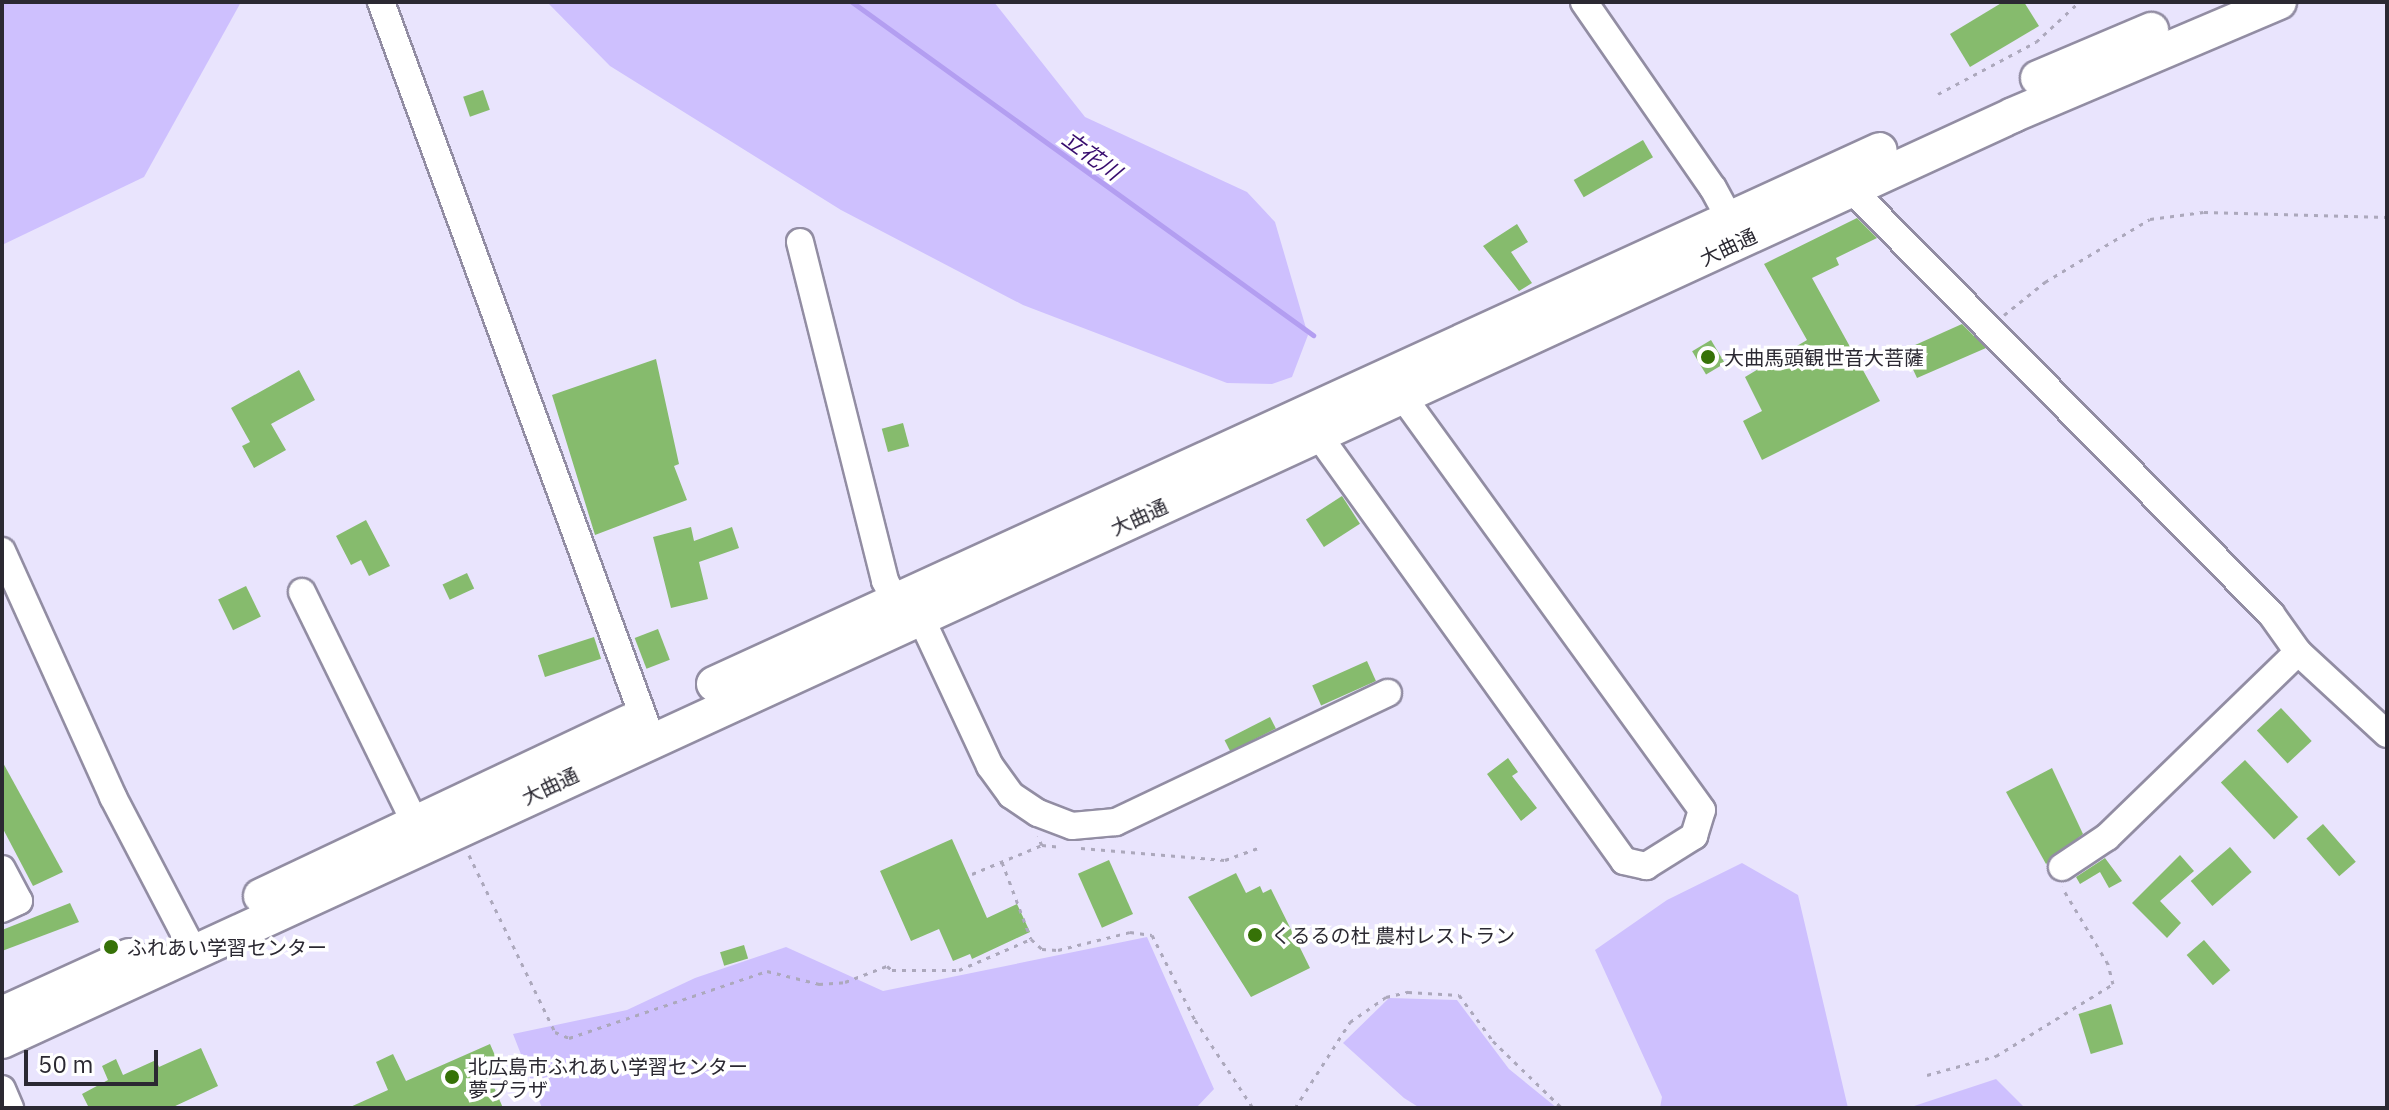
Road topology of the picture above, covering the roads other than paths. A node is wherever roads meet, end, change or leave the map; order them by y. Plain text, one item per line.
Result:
1 (381, 2) edge
2 (1584, 2) edge
3 (2220, 2) edge
4 (2279, 2) edge
5 (1851, 189) junction
6 (1736, 229) junction
7 (800, 242) dead end
8 (1403, 397) junction
9 (1319, 436) junction
10 (2, 551) edge
11 (302, 592) dead end
12 (908, 608) junction
13 (2298, 652) junction
14 (1388, 693) dead end
15 (648, 726) junction
16 (2387, 734) edge
17 (415, 823) junction
18 (2062, 867) road end
19 (2, 869) edge
20 (2, 909) edge
21 (190, 942) junction
22 (2, 1014) edge
23 (2, 1041) edge
24 (2, 1089) edge
25 (10, 1108) edge

1 - 15 street
2 - 6 street
3 - 6 main road, 大曲通
4 - 5 main road, 大曲通
5 - 6 main road, 大曲通
5 - 13 street
6 - 8 main road, 大曲通
6 - 12 main road, 大曲通
7 - 12 street
8 - 9 main road, 大曲通
8 - 9 street
9 - 12 main road, 大曲通
10 - 21 street
11 - 17 street
12 - 14 street
12 - 15 main road, 大曲通
13 - 16 street
13 - 18 street
15 - 17 main road, 大曲通
15 - 21 main road, 大曲通
17 - 21 main road, 大曲通
19 - 20 street
21 - 22 main road, 大曲通
21 - 23 main road, 大曲通
24 - 25 street

